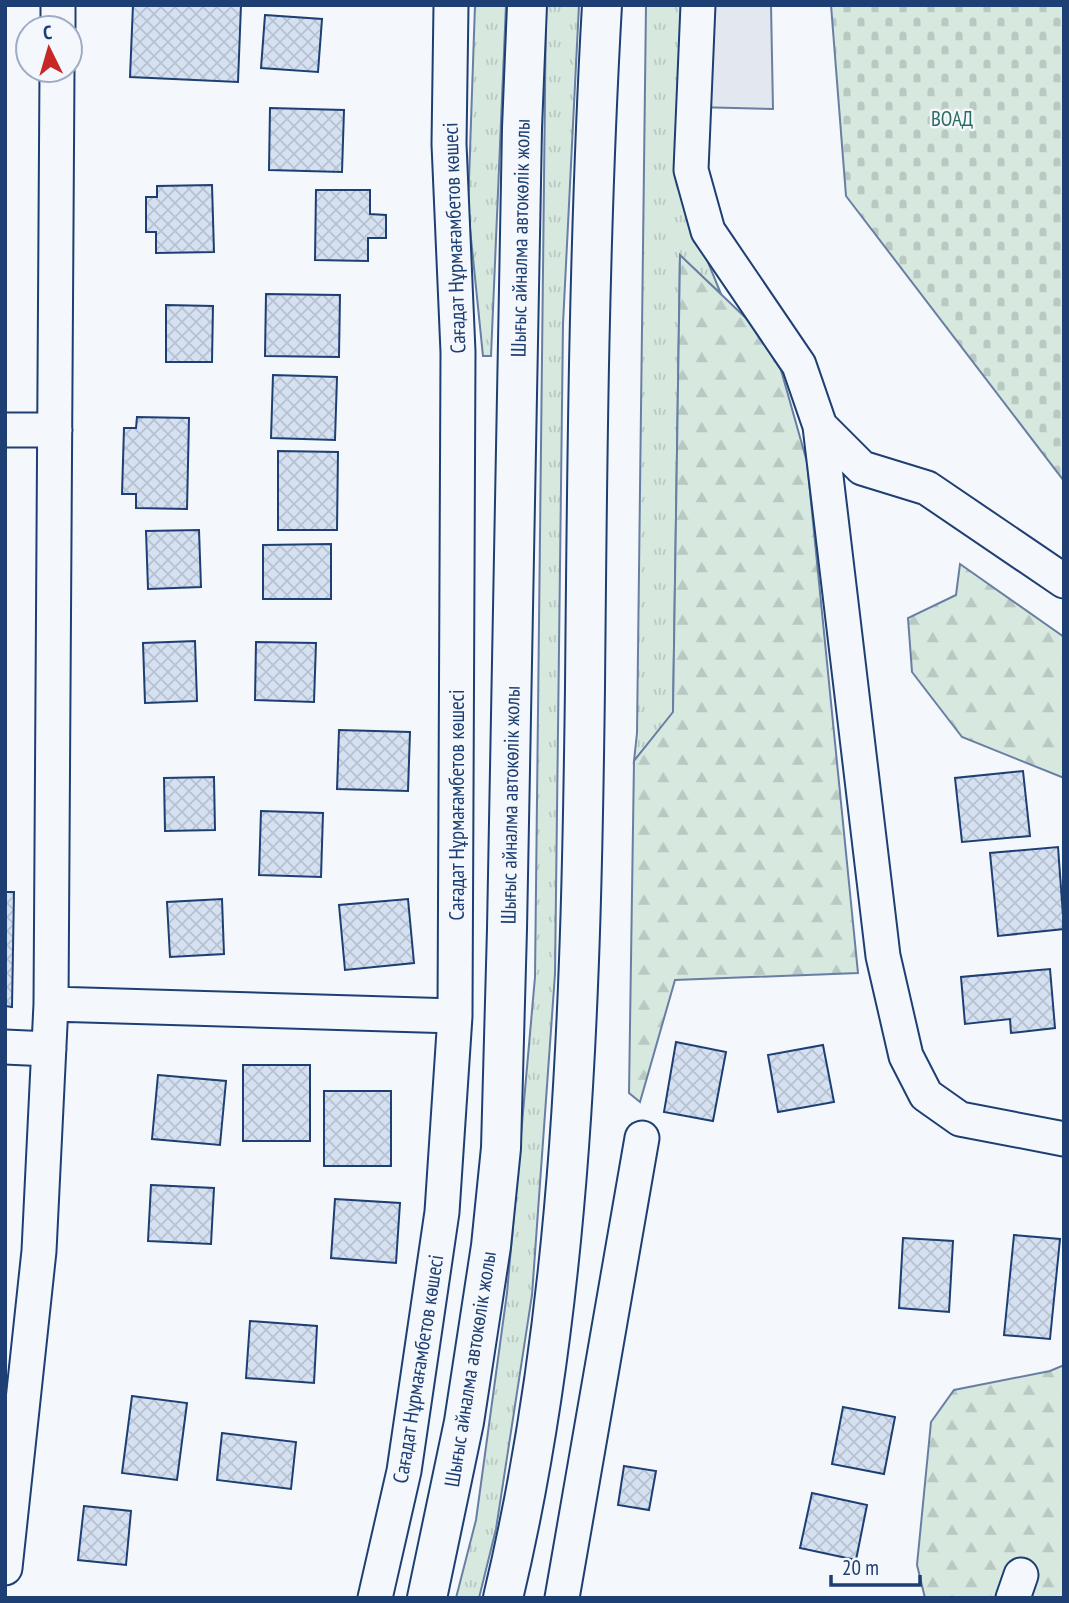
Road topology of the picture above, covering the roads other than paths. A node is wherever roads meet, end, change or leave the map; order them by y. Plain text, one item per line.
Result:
1 (451, 5) edge
2 (527, 5) edge
3 (602, 5) edge
4 (698, 5) edge
5 (57, 84) edge
6 (820, 426) junction
7 (5, 430) edge
8 (55, 430) junction
9 (1064, 581) edge
10 (51, 1004) junction
11 (455, 1016) junction
12 (5, 1047) edge
13 (48, 1049) junction
14 (642, 1139) dead end
15 (1064, 1139) edge
16 (5, 1568) edge
17 (376, 1598) edge
18 (427, 1598) edge
19 (503, 1598) edge
20 (562, 1598) edge

1 - 11 street, Сағадат Нұрмағамбетов көшесі
2 - 18 main road, Шығыс айналма автокөлік жолы
3 - 19 main road
4 - 6 street
5 - 8 street
6 - 9 street
6 - 15 street
7 - 8 street
8 - 10 street
10 - 11 street
10 - 13 street
11 - 17 street, Сағадат Нұрмағамбетов көшесі
12 - 13 street
13 - 16 street
14 - 20 street

